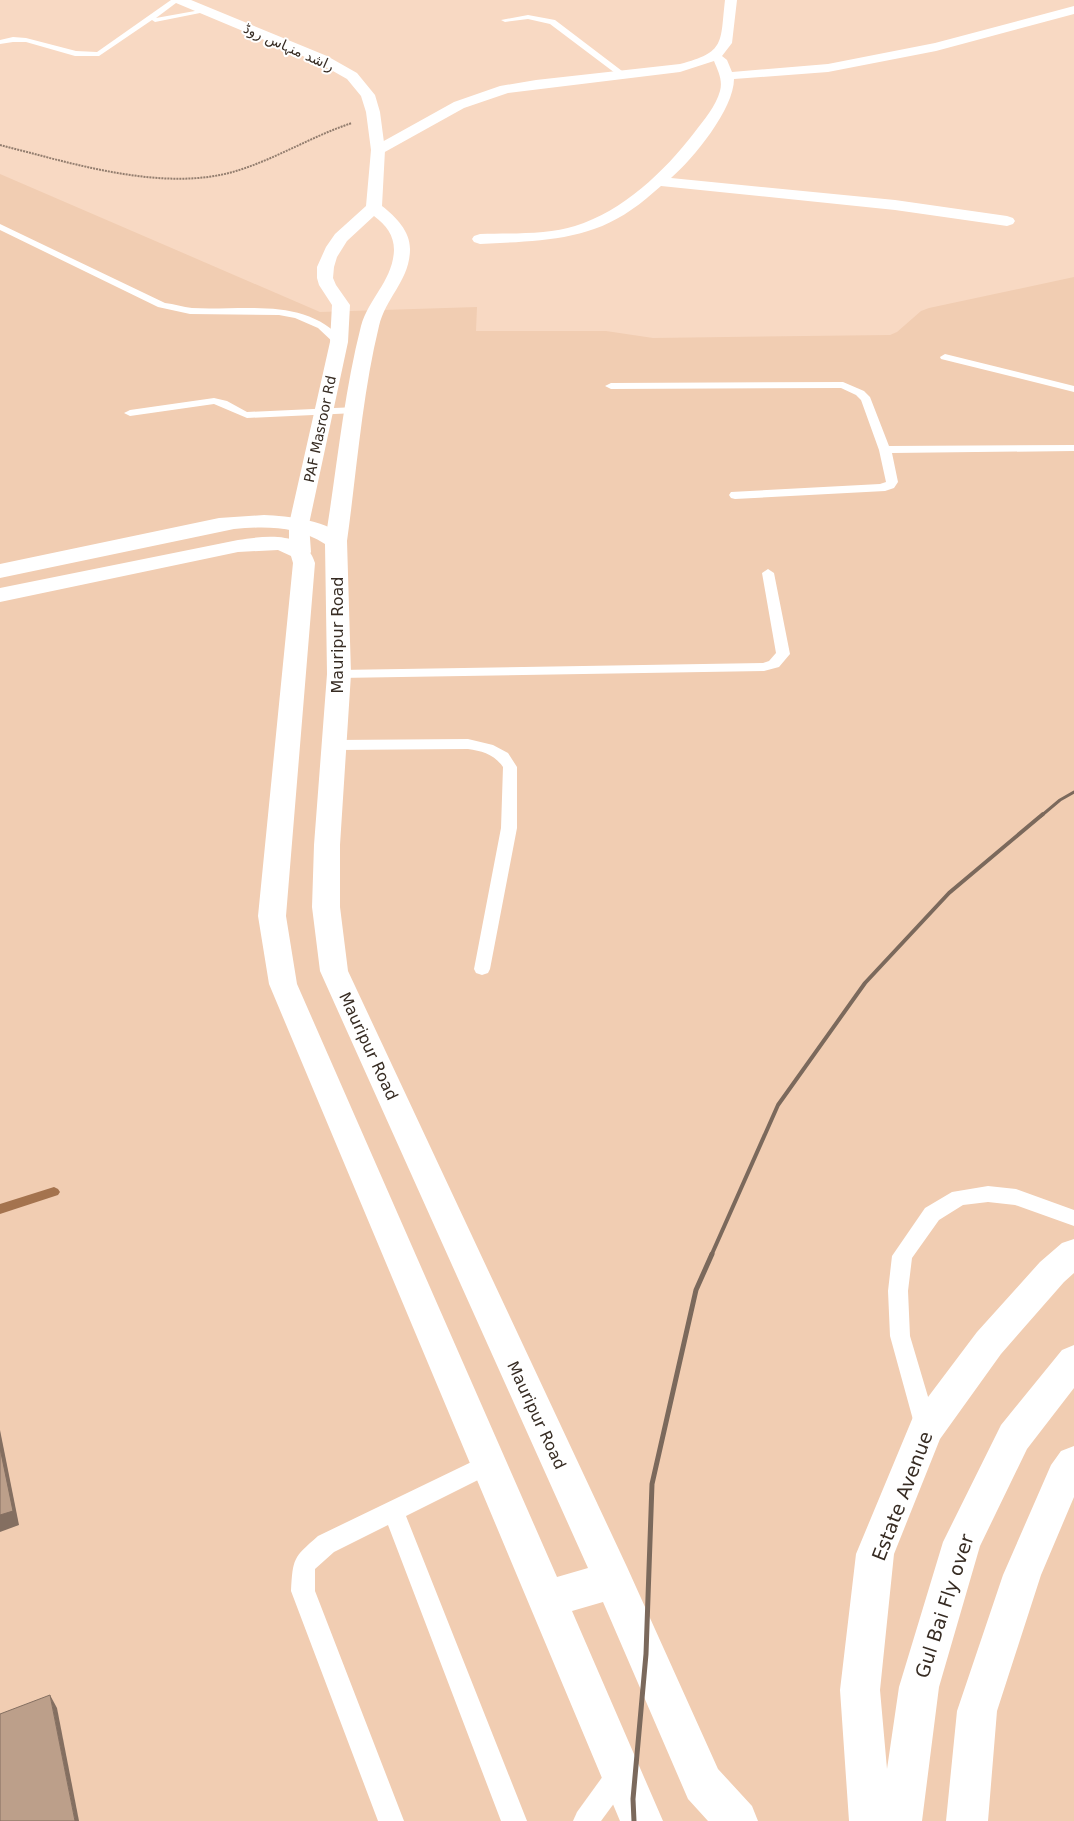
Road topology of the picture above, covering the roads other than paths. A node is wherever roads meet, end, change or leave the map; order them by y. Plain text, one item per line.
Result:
1 (176, 0) edge
2 (180, 0) edge
3 (731, 0) edge
4 (206, 10) junction
5 (1074, 10) edge
6 (505, 20) dead end
7 (143, 23) junction
8 (0, 42) edge
9 (718, 54) junction
10 (622, 74) junction
11 (727, 76) junction
12 (378, 150) junction
13 (657, 182) junction
14 (374, 208) junction
15 (1007, 221) dead end
16 (0, 227) edge
17 (480, 239) dead end
18 (339, 342) junction
19 (945, 357) dead end
20 (611, 386) dead end
21 (1074, 389) edge
22 (356, 410) junction
23 (324, 411) junction
24 (130, 412) dead end
25 (1074, 448) edge
26 (885, 450) junction
27 (735, 495) dead end
28 (299, 538) junction
29 (336, 541) junction
30 (0, 571) edge
31 (768, 573) dead end
32 (0, 595) edge
33 (339, 674) junction
34 (335, 746) junction
35 (482, 969) dead end
36 (1074, 1218) edge
37 (1074, 1252) edge
38 (1074, 1361) edge
39 (926, 1429) junction
40 (1074, 1463) edge
41 (488, 1464) junction
42 (393, 1510) junction
43 (613, 1580) junction
44 (546, 1600) junction
45 (622, 1771) junction
46 (391, 1821) edge
47 (514, 1821) edge
48 (586, 1821) edge
49 (642, 1821) edge
50 (737, 1821) edge
51 (870, 1821) edge
52 (901, 1821) edge
53 (967, 1821) edge

1 - 7 lane
2 - 4 main road, راشد منہاس روڈ
3 - 9 main road
4 - 7 lane
4 - 12 main road, راشد منہاس روڈ
5 - 11 main road
6 - 10 lane
7 - 8 lane
9 - 10 main road
9 - 11 main road
10 - 12 main road
11 - 13 main road
12 - 14 main road, راشد منہاس روڈ
13 - 15 main road
13 - 17 main road
14 - 18 main road, PAF Masroor Rd
14 - 22 main road, PAF Masroor Rd
16 - 18 lane
18 - 23 main road, PAF Masroor Rd
19 - 21 lane
20 - 26 lane
22 - 23 lane
22 - 29 main road, PAF Masroor Rd
23 - 24 lane
23 - 28 main road, PAF Masroor Rd
25 - 26 lane
26 - 27 lane
28 - 29 main road
28 - 30 main road
28 - 32 main road
28 - 41 main road, Mauripur Road
29 - 33 main road, Mauripur Road
31 - 33 lane
33 - 34 main road, Mauripur Road
34 - 35 lane
34 - 43 main road, Mauripur Road
36 - 39 lane
37 - 39 main road, Estate Avenue
38 - 52 main road, Gul Bai Fly over
39 - 51 main road, Estate Avenue
40 - 53 main road
41 - 42 lane
41 - 44 main road, Mauripur Road
42 - 46 lane
42 - 47 lane
43 - 44 main road
43 - 50 main road, Mauripur Road
44 - 45 main road, Mauripur Road
45 - 48 lane
45 - 49 main road, Mauripur Road

